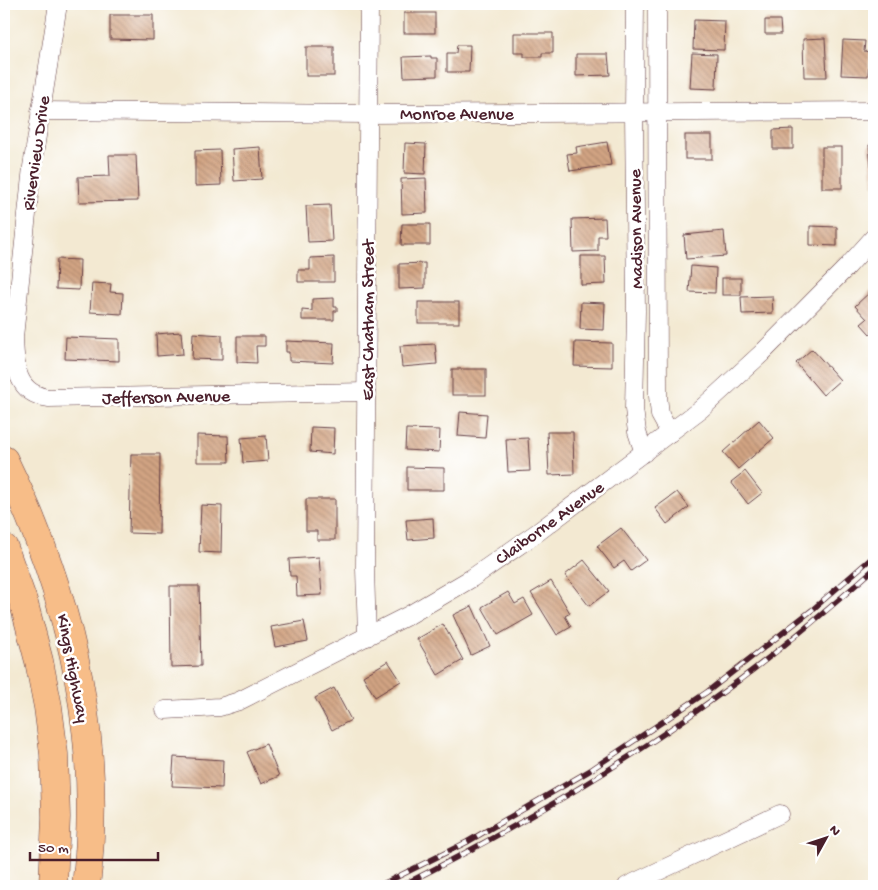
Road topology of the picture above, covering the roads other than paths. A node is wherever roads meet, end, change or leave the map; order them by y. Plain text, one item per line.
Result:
1 (58, 4) edge
2 (368, 4) edge
3 (635, 4) edge
4 (658, 4) edge
5 (40, 111) junction
6 (874, 111) edge
7 (634, 112) junction
8 (659, 112) junction
9 (368, 114) junction
10 (874, 237) edge
11 (14, 333) joint
12 (366, 392) junction
13 (670, 433) junction
14 (644, 453) junction
15 (4, 460) edge
16 (4, 548) edge
17 (366, 637) junction
18 (165, 710) dead end
19 (780, 814) dead end
20 (53, 886) edge
21 (86, 886) edge
22 (627, 886) edge

1 - 5 street, Riverview Drive
2 - 9 street, East Chatham Street
3 - 7 street, Madison Avenue
4 - 8 street, Madison Avenue
5 - 9 street, Monroe Avenue
5 - 11 street, Riverview Drive
6 - 8 street, Monroe Avenue
7 - 8 street, Monroe Avenue
7 - 9 street, Monroe Avenue
7 - 14 street, Madison Avenue
8 - 13 street, Madison Avenue
9 - 12 street, East Chatham Street
10 - 13 street, Claiborne Avenue
11 - 12 street, Jefferson Avenue
12 - 17 street, East Chatham Street
13 - 14 street, Claiborne Avenue
14 - 17 street, Claiborne Avenue
15 - 21 main road, Kings Highway
16 - 20 main road, Kings Highway
17 - 18 street, Claiborne Avenue
19 - 22 street

